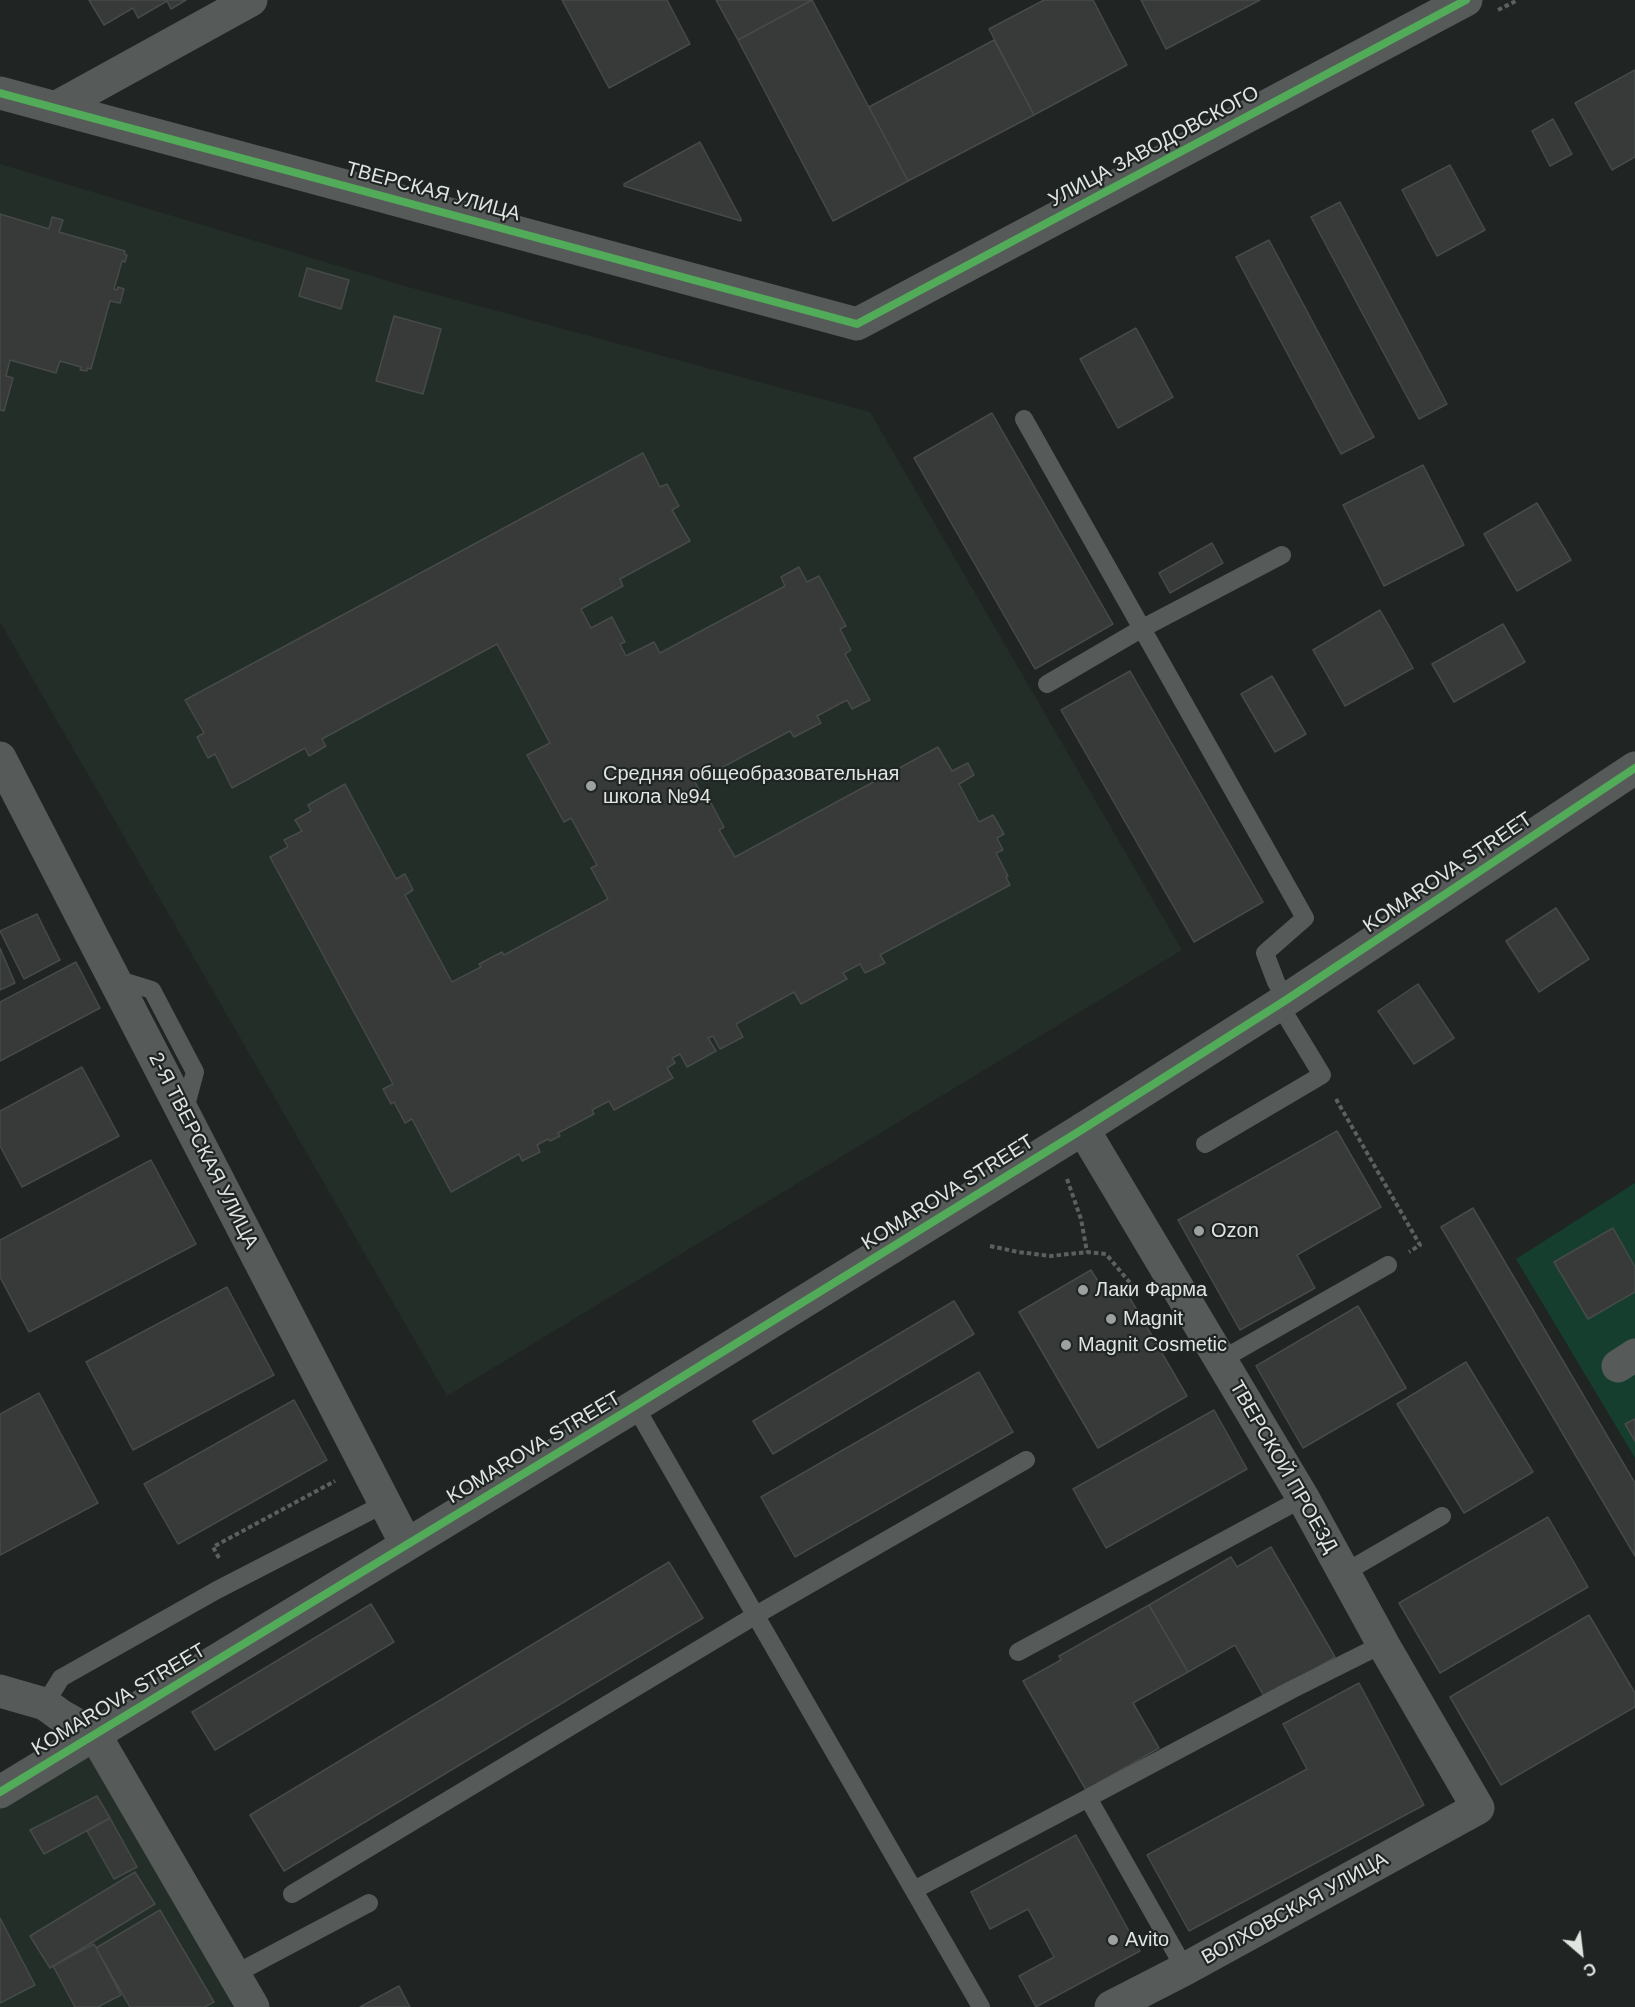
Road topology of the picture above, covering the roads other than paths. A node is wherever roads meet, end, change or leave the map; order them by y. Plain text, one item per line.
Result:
1 (251, 0) edge
2 (1466, 0) edge
3 (0, 93) edge
4 (57, 107) junction
5 (857, 324) joint
6 (1024, 419) dead end
7 (1282, 555) dead end
8 (1141, 628) junction
9 (1047, 684) dead end
10 (1, 762) edge
11 (1635, 768) edge
12 (1282, 1002) junction
13 (1070, 1137) junction
14 (1205, 1144) dead end
15 (1388, 1265) road end
16 (1221, 1360) junction
17 (635, 1406) junction
18 (1026, 1460) dead end
19 (1303, 1498) junction
20 (383, 1501) junction
21 (1442, 1515) dead end
22 (411, 1541) junction
23 (1344, 1573) junction
24 (756, 1615) junction
25 (1383, 1644) junction
26 (1018, 1652) dead end
27 (0, 1691) edge
28 (45, 1704) junction
29 (94, 1735) junction
30 (0, 1792) edge
31 (1088, 1798) junction
32 (1478, 1808) joint
33 (914, 1890) junction
34 (292, 1894) dead end
35 (369, 1903) dead end
36 (1185, 1969) junction
37 (235, 1974) junction
38 (253, 2007) edge
39 (981, 2007) edge
40 (1111, 2007) edge

1 - 4 street
2 - 5 street, УЛИЦА ЗАВОДОВСКОГО
3 - 4 street, ТВЕРСКАЯ УЛИЦА
4 - 5 street, ТВЕРСКАЯ УЛИЦА
6 - 8 lane
7 - 8 lane
8 - 9 lane
8 - 12 lane
10 - 20 street, 2-Я ТВЕРСКАЯ УЛИЦА
11 - 12 street, KOMAROVA STREET
12 - 13 street, KOMAROVA STREET
12 - 14 lane
13 - 16 street, ТВЕРСКОЙ ПРОЕЗД
13 - 17 street, KOMAROVA STREET
15 - 16 lane
16 - 19 street, ТВЕРСКОЙ ПРОЕЗД
17 - 22 street, KOMAROVA STREET
17 - 24 lane
18 - 24 lane
19 - 23 street, ТВЕРСКОЙ ПРОЕЗД
19 - 26 lane
20 - 22 street
20 - 28 lane
21 - 23 lane
22 - 29 street, KOMAROVA STREET
23 - 25 street, ТВЕРСКОЙ ПРОЕЗД
24 - 33 lane
24 - 34 lane
25 - 31 lane
25 - 32 street, ТВЕРСКОЙ ПРОЕЗД
27 - 28 street
28 - 29 street
29 - 30 street, KOMAROVA STREET
29 - 37 street
31 - 33 lane
31 - 36 lane
32 - 36 street, ВОЛХОВСКАЯ УЛИЦА
33 - 39 lane
35 - 37 lane
36 - 40 street, ВОЛХОВСКАЯ УЛИЦА
37 - 38 street

